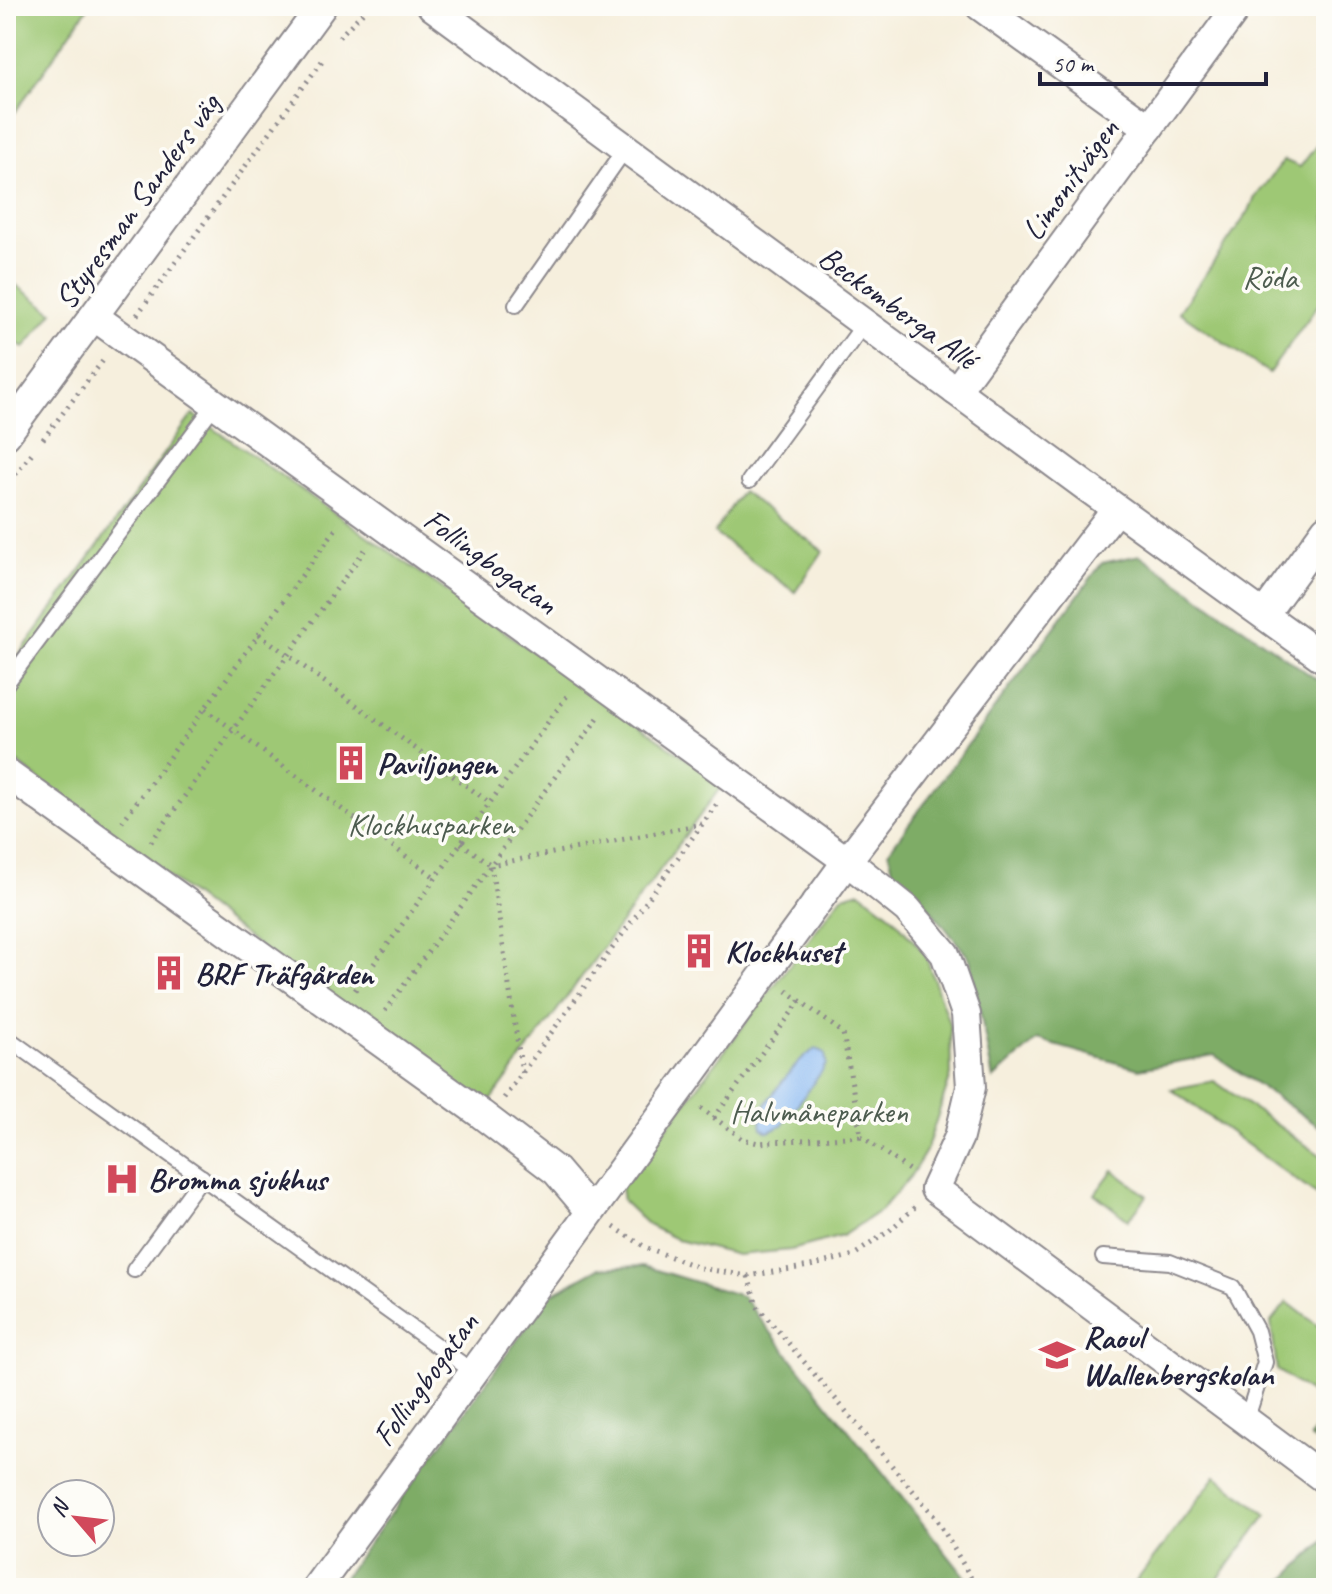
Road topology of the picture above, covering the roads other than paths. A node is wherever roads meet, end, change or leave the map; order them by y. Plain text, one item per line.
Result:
1 (322, 6) edge
2 (432, 6) edge
3 (980, 6) edge
4 (1238, 6) edge
5 (1149, 128) junction
6 (626, 148) junction
7 (516, 305) dead end
8 (95, 317) junction
9 (864, 324) junction
10 (956, 391) junction
11 (215, 404) junction
12 (6, 435) edge
13 (749, 481) dead end
14 (1116, 509) junction
15 (1326, 529) edge
16 (1265, 613) junction
17 (1326, 660) edge
18 (6, 684) edge
19 (6, 773) edge
20 (847, 861) junction
21 (6, 1037) edge
22 (202, 1177) junction
23 (590, 1211) junction
24 (1103, 1257) dead end
25 (134, 1270) dead end
26 (472, 1371) junction
27 (1246, 1422) junction
28 (1326, 1480) edge
29 (316, 1588) edge

1 - 8 street, Styresman Sanders väg
2 - 6 street, Beckomberga Allé
3 - 5 street
4 - 5 street, Limonitvägen
5 - 10 street, Limonitvägen
6 - 7 lane
6 - 9 street, Beckomberga Allé
8 - 11 street, Follingbogatan
8 - 12 street, Styresman Sanders väg
9 - 10 street, Beckomberga Allé
9 - 13 lane
10 - 14 street, Beckomberga Allé
11 - 18 lane
11 - 20 street, Follingbogatan
14 - 16 street, Beckomberga Allé
14 - 20 street, Follingbogatan
15 - 16 street
16 - 17 street, Beckomberga Allé
19 - 23 street
20 - 23 street, Follingbogatan
20 - 27 street
21 - 22 lane
22 - 25 lane
22 - 26 lane
23 - 26 street, Follingbogatan
24 - 27 lane
26 - 29 street, Follingbogatan
27 - 28 street

